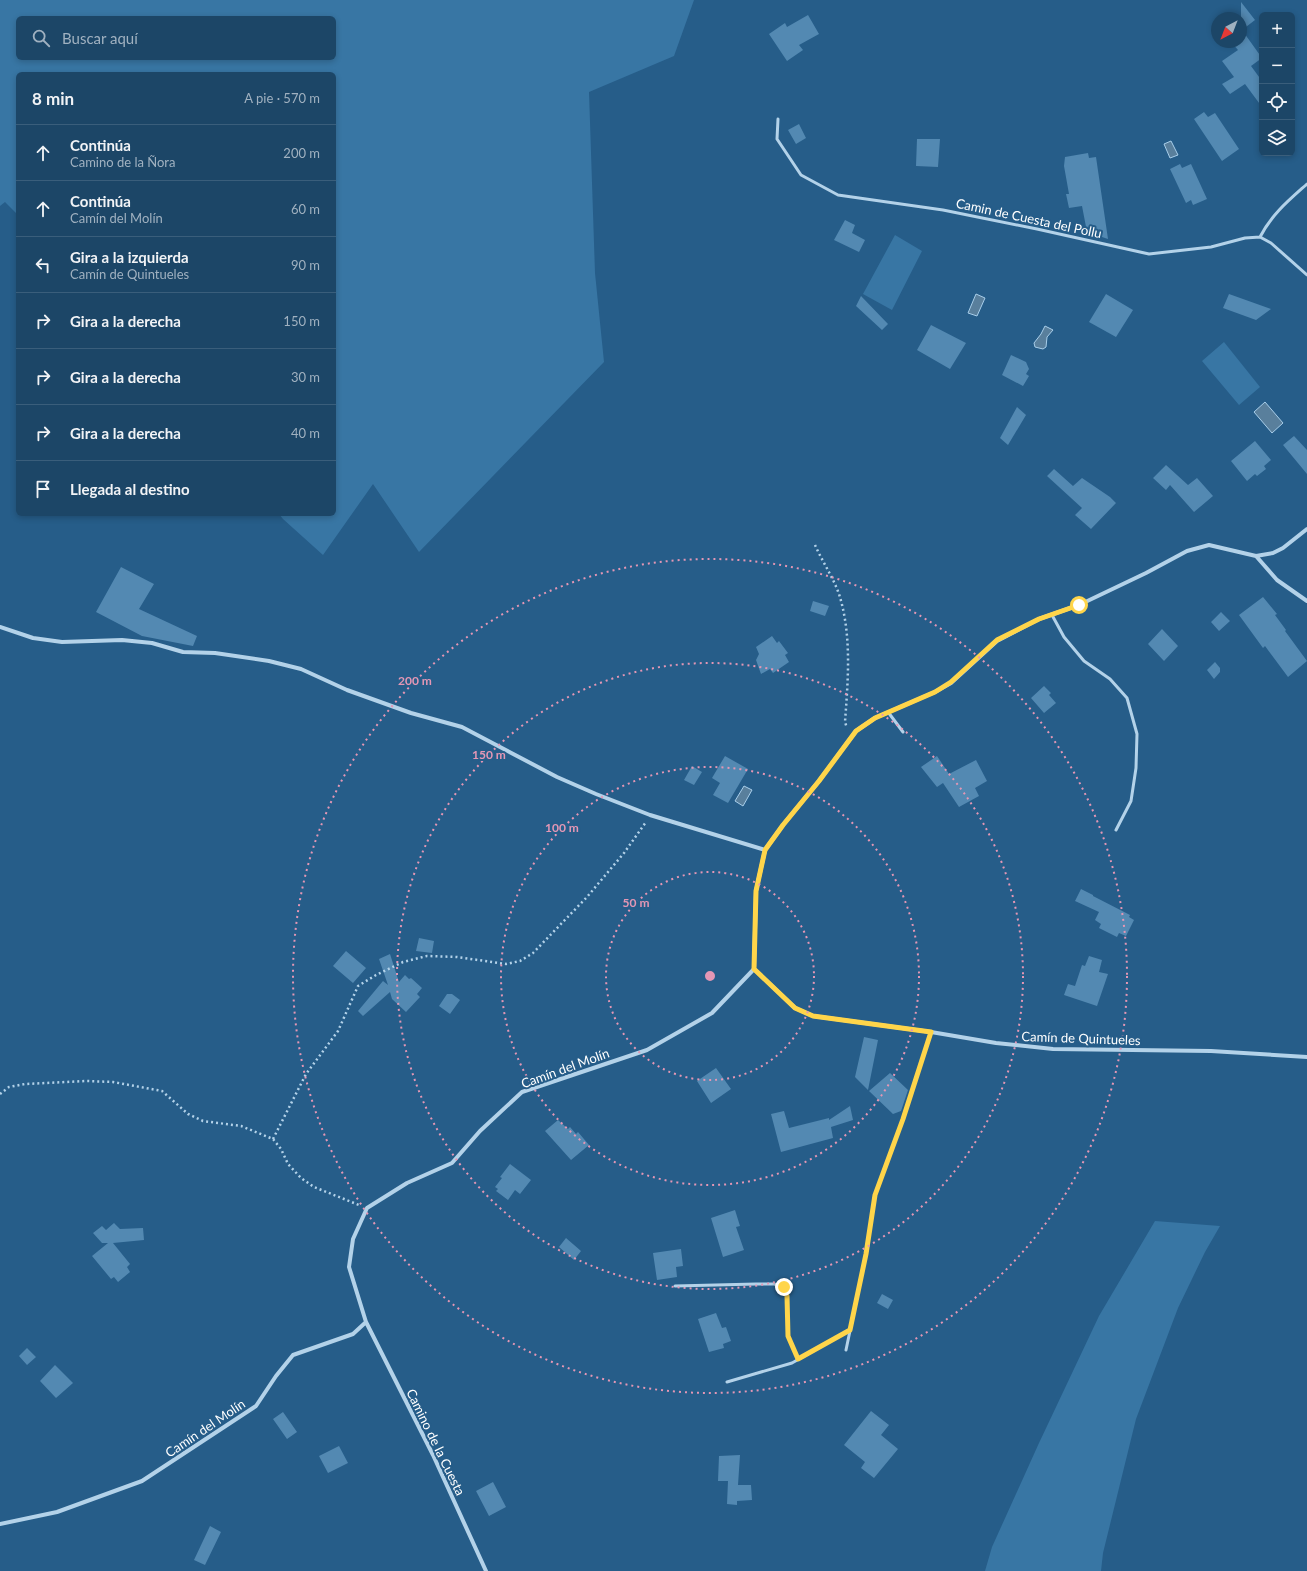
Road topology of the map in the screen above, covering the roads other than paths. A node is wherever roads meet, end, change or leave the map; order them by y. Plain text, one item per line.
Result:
1 (778, 119) dead end
2 (1307, 184) edge
3 (1260, 237) junction
4 (1307, 275) edge
5 (1307, 529) edge
6 (1256, 556) junction
7 (1307, 602) edge
8 (1052, 615) junction
9 (0, 626) edge
10 (888, 712) junction
11 (903, 732) dead end
12 (1116, 830) dead end
13 (765, 850) junction
14 (754, 969) junction
15 (931, 1032) junction
16 (1307, 1058) edge
17 (675, 1286) dead end
18 (366, 1322) junction
19 (850, 1330) junction
20 (846, 1350) dead end
21 (798, 1359) junction
22 (727, 1382) dead end
23 (0, 1524) edge
24 (486, 1571) edge

1 - 3 lane, Camin de Cuesta del Pollu
2 - 3 lane
3 - 4 lane
5 - 6 street
6 - 7 street
6 - 8 street
8 - 10 street
8 - 12 lane
9 - 13 street
10 - 11 lane
10 - 13 street
13 - 14 street
14 - 15 street, Camín de Quintueles
14 - 18 street, Camín del Molín
15 - 16 street, Camín de Quintueles
15 - 19 lane
17 - 21 lane
18 - 23 street, Camín del Molín
18 - 24 street, Camino de la Cuesta
19 - 20 lane
19 - 21 lane
21 - 22 lane

